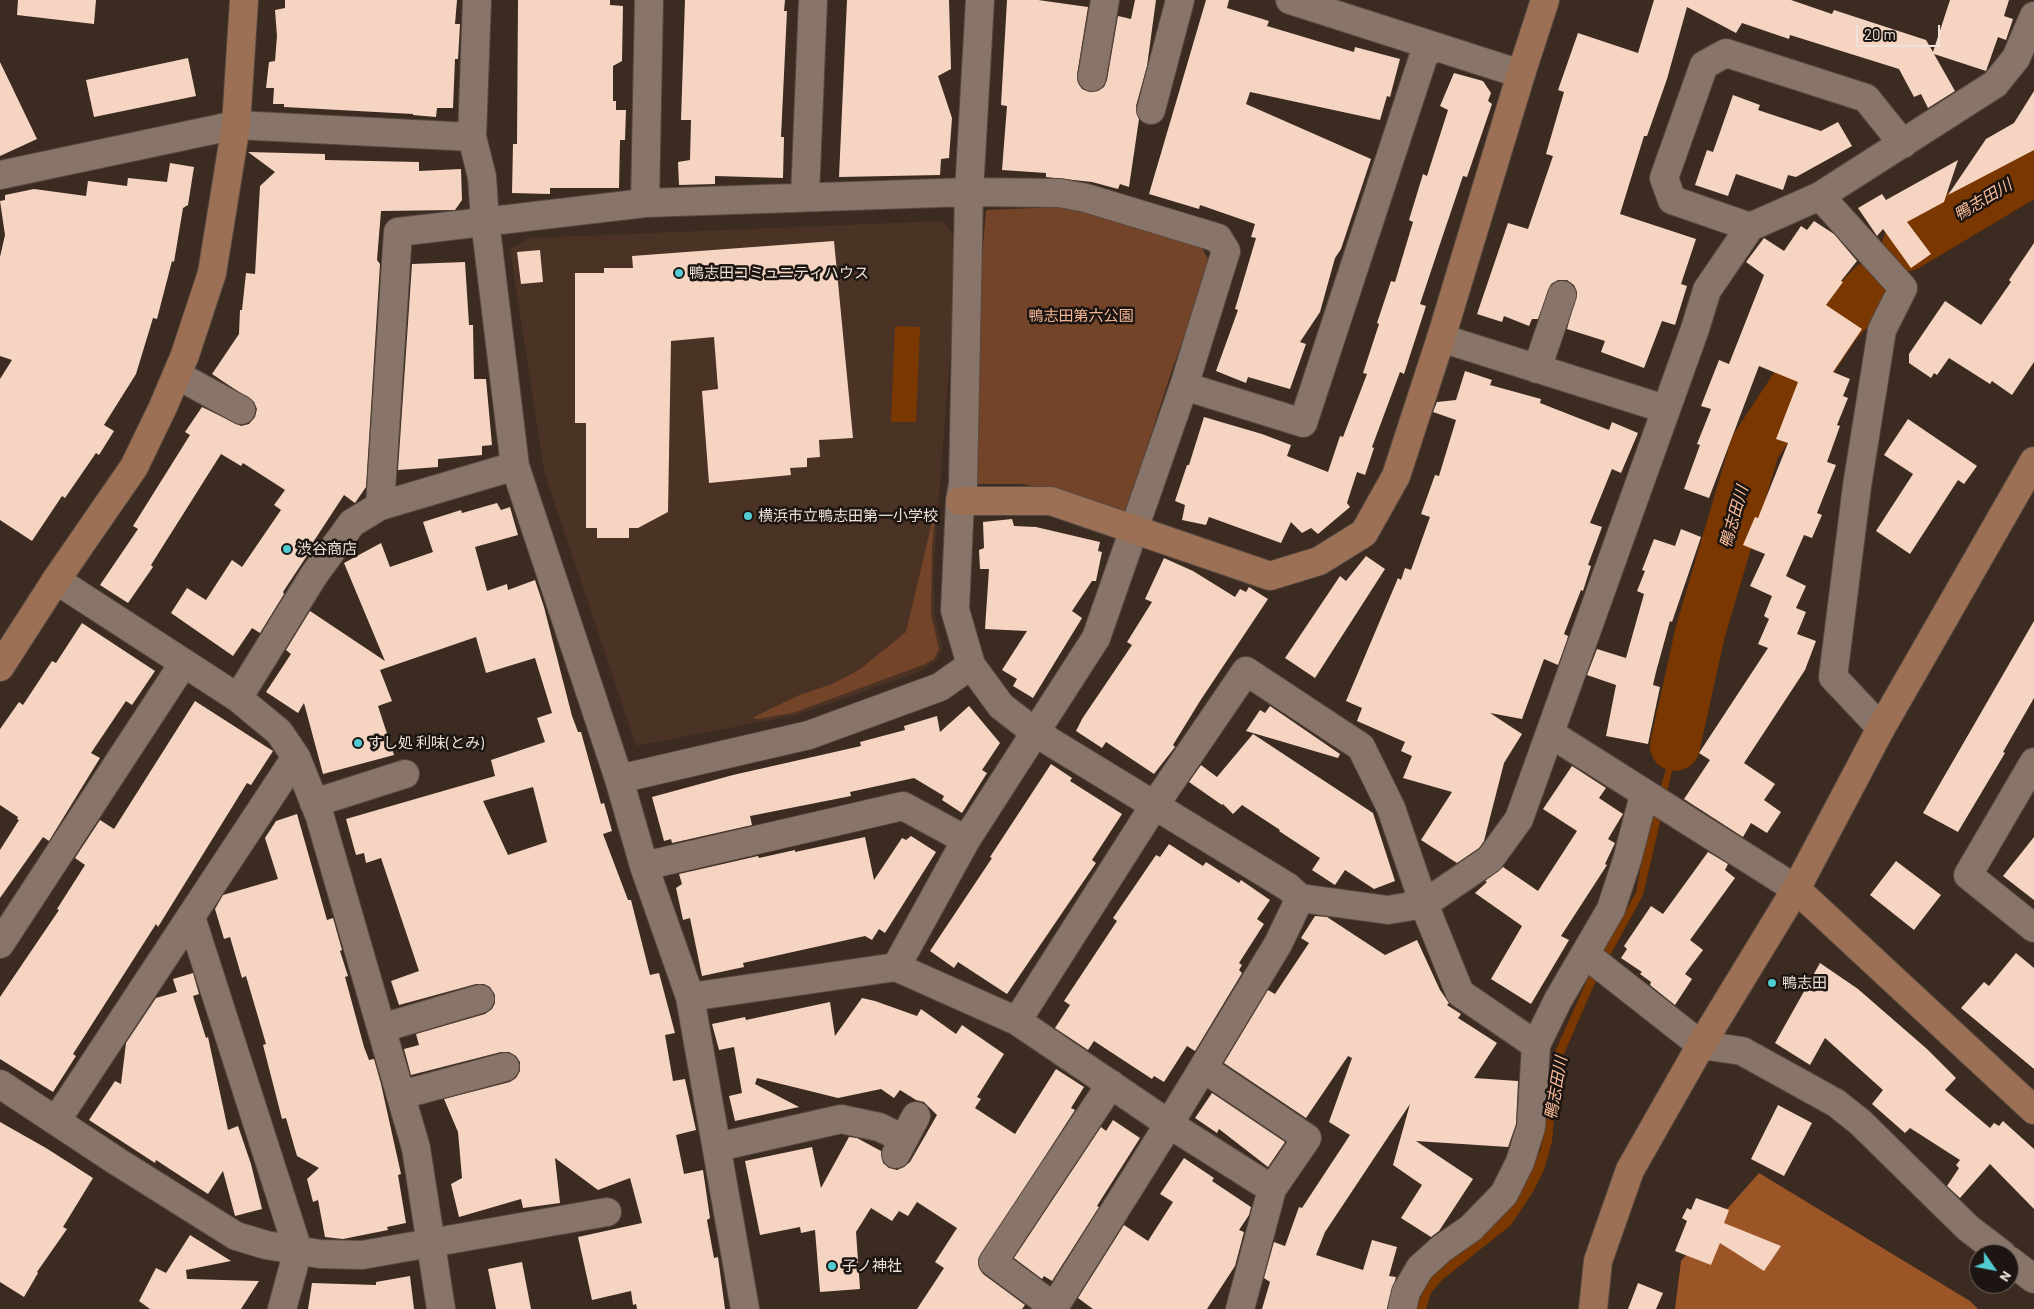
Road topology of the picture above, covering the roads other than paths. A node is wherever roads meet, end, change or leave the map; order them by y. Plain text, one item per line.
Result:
1 (244, 0) edge
2 (477, 0) edge
3 (649, 0) edge
4 (812, 0) edge
5 (980, 0) edge
6 (1105, 0) edge
7 (1180, 0) edge
8 (1290, 0) edge
9 (1546, 0) edge
10 (2034, 16) edge
11 (1435, 47) junction
12 (1521, 74) junction
13 (1092, 77) dead end
14 (1151, 110) dead end
15 (236, 125) junction
16 (472, 137) junction
17 (1903, 144) junction
18 (0, 175) edge
19 (969, 192) junction
20 (806, 196) junction
21 (1820, 196) junction
22 (645, 203) junction
23 (485, 221) junction
24 (1750, 227) junction
25 (1562, 295) dead end
26 (1441, 338) junction
27 (1537, 368) junction
28 (178, 375) junction
29 (1184, 386) junction
30 (1665, 409) junction
31 (241, 410) dead end
32 (2034, 461) edge
33 (516, 466) junction
34 (960, 501) junction
35 (380, 506) junction
36 (1134, 529) junction
37 (56, 580) junction
38 (183, 664) junction
39 (971, 665) junction
40 (0, 667) edge
41 (238, 698) junction
42 (1881, 728) junction
43 (1036, 733) junction
44 (1551, 734) junction
45 (296, 757) junction
46 (2034, 762) edge
47 (405, 774) dead end
48 (619, 779) junction
49 (1644, 795) junction
50 (314, 802) junction
51 (1154, 806) junction
52 (966, 840) junction
53 (644, 866) junction
54 (1796, 889) junction
55 (1300, 898) junction
56 (1424, 904) junction
57 (192, 917) junction
58 (2034, 928) edge
59 (0, 944) edge
60 (1587, 956) junction
61 (896, 967) junction
62 (690, 998) junction
63 (480, 999) dead end
64 (1017, 1021) junction
65 (382, 1028) junction
66 (1536, 1045) junction
67 (1701, 1045) junction
68 (505, 1066) dead end
69 (1203, 1068) junction
70 (0, 1084) edge
71 (1111, 1084) junction
72 (401, 1095) junction
73 (2034, 1110) edge
74 (56, 1121) junction
75 (1169, 1124) junction
76 (905, 1136) dead end
77 (718, 1147) junction
78 (1272, 1189) junction
79 (607, 1212) dead end
80 (432, 1244) junction
81 (1989, 1244) edge
82 (298, 1250) junction
83 (2019, 1268) edge
84 (2034, 1279) edge
85 (1053, 1308) edge
86 (282, 1309) edge
87 (441, 1309) edge
88 (745, 1309) edge
89 (1240, 1309) edge
90 (1402, 1309) edge
91 (1593, 1309) edge

1 - 15 street
2 - 16 street
3 - 22 street
4 - 20 street
5 - 19 street
6 - 13 street
7 - 14 street
8 - 11 street
9 - 12 street
10 - 17 street
11 - 12 street
11 - 29 street
12 - 26 street
15 - 16 street
15 - 18 street
15 - 28 street
16 - 23 street
17 - 21 street
17 - 24 street
19 - 20 street
19 - 29 street
19 - 34 street
20 - 22 street
21 - 24 street
21 - 42 street
22 - 23 street
23 - 33 street
23 - 35 street
24 - 30 street
25 - 27 street
26 - 27 street
26 - 36 street
27 - 30 street
28 - 31 street
28 - 37 street
29 - 36 street
30 - 44 street
32 - 42 street
33 - 35 street
33 - 48 street
34 - 36 street
34 - 39 street
35 - 41 street
36 - 43 street
37 - 38 street
37 - 40 street
38 - 41 street
38 - 59 street
39 - 43 street
39 - 48 street
41 - 45 street
42 - 54 street
43 - 51 street
43 - 52 street
44 - 49 street
44 - 56 street
45 - 50 street
45 - 57 street
46 - 58 street
47 - 50 street
48 - 53 street
49 - 54 street
49 - 60 street
50 - 65 street
51 - 55 street
51 - 56 street
51 - 64 street
52 - 53 street
52 - 61 street
53 - 62 street
54 - 67 street
54 - 73 street
55 - 56 street
55 - 69 street
56 - 66 street
57 - 74 street
57 - 82 street
60 - 66 street
60 - 67 street
61 - 62 street
61 - 64 street
62 - 77 street
63 - 65 street
64 - 71 street
65 - 72 street
66 - 90 street
67 - 81 street
67 - 91 street
68 - 72 street
69 - 75 street
69 - 78 street
70 - 74 street
71 - 75 street
71 - 85 street
72 - 80 street
74 - 82 street
75 - 78 street
75 - 85 street
76 - 77 street
77 - 88 street
78 - 89 street
79 - 80 street
80 - 82 street
80 - 87 street
82 - 86 street
83 - 84 street

